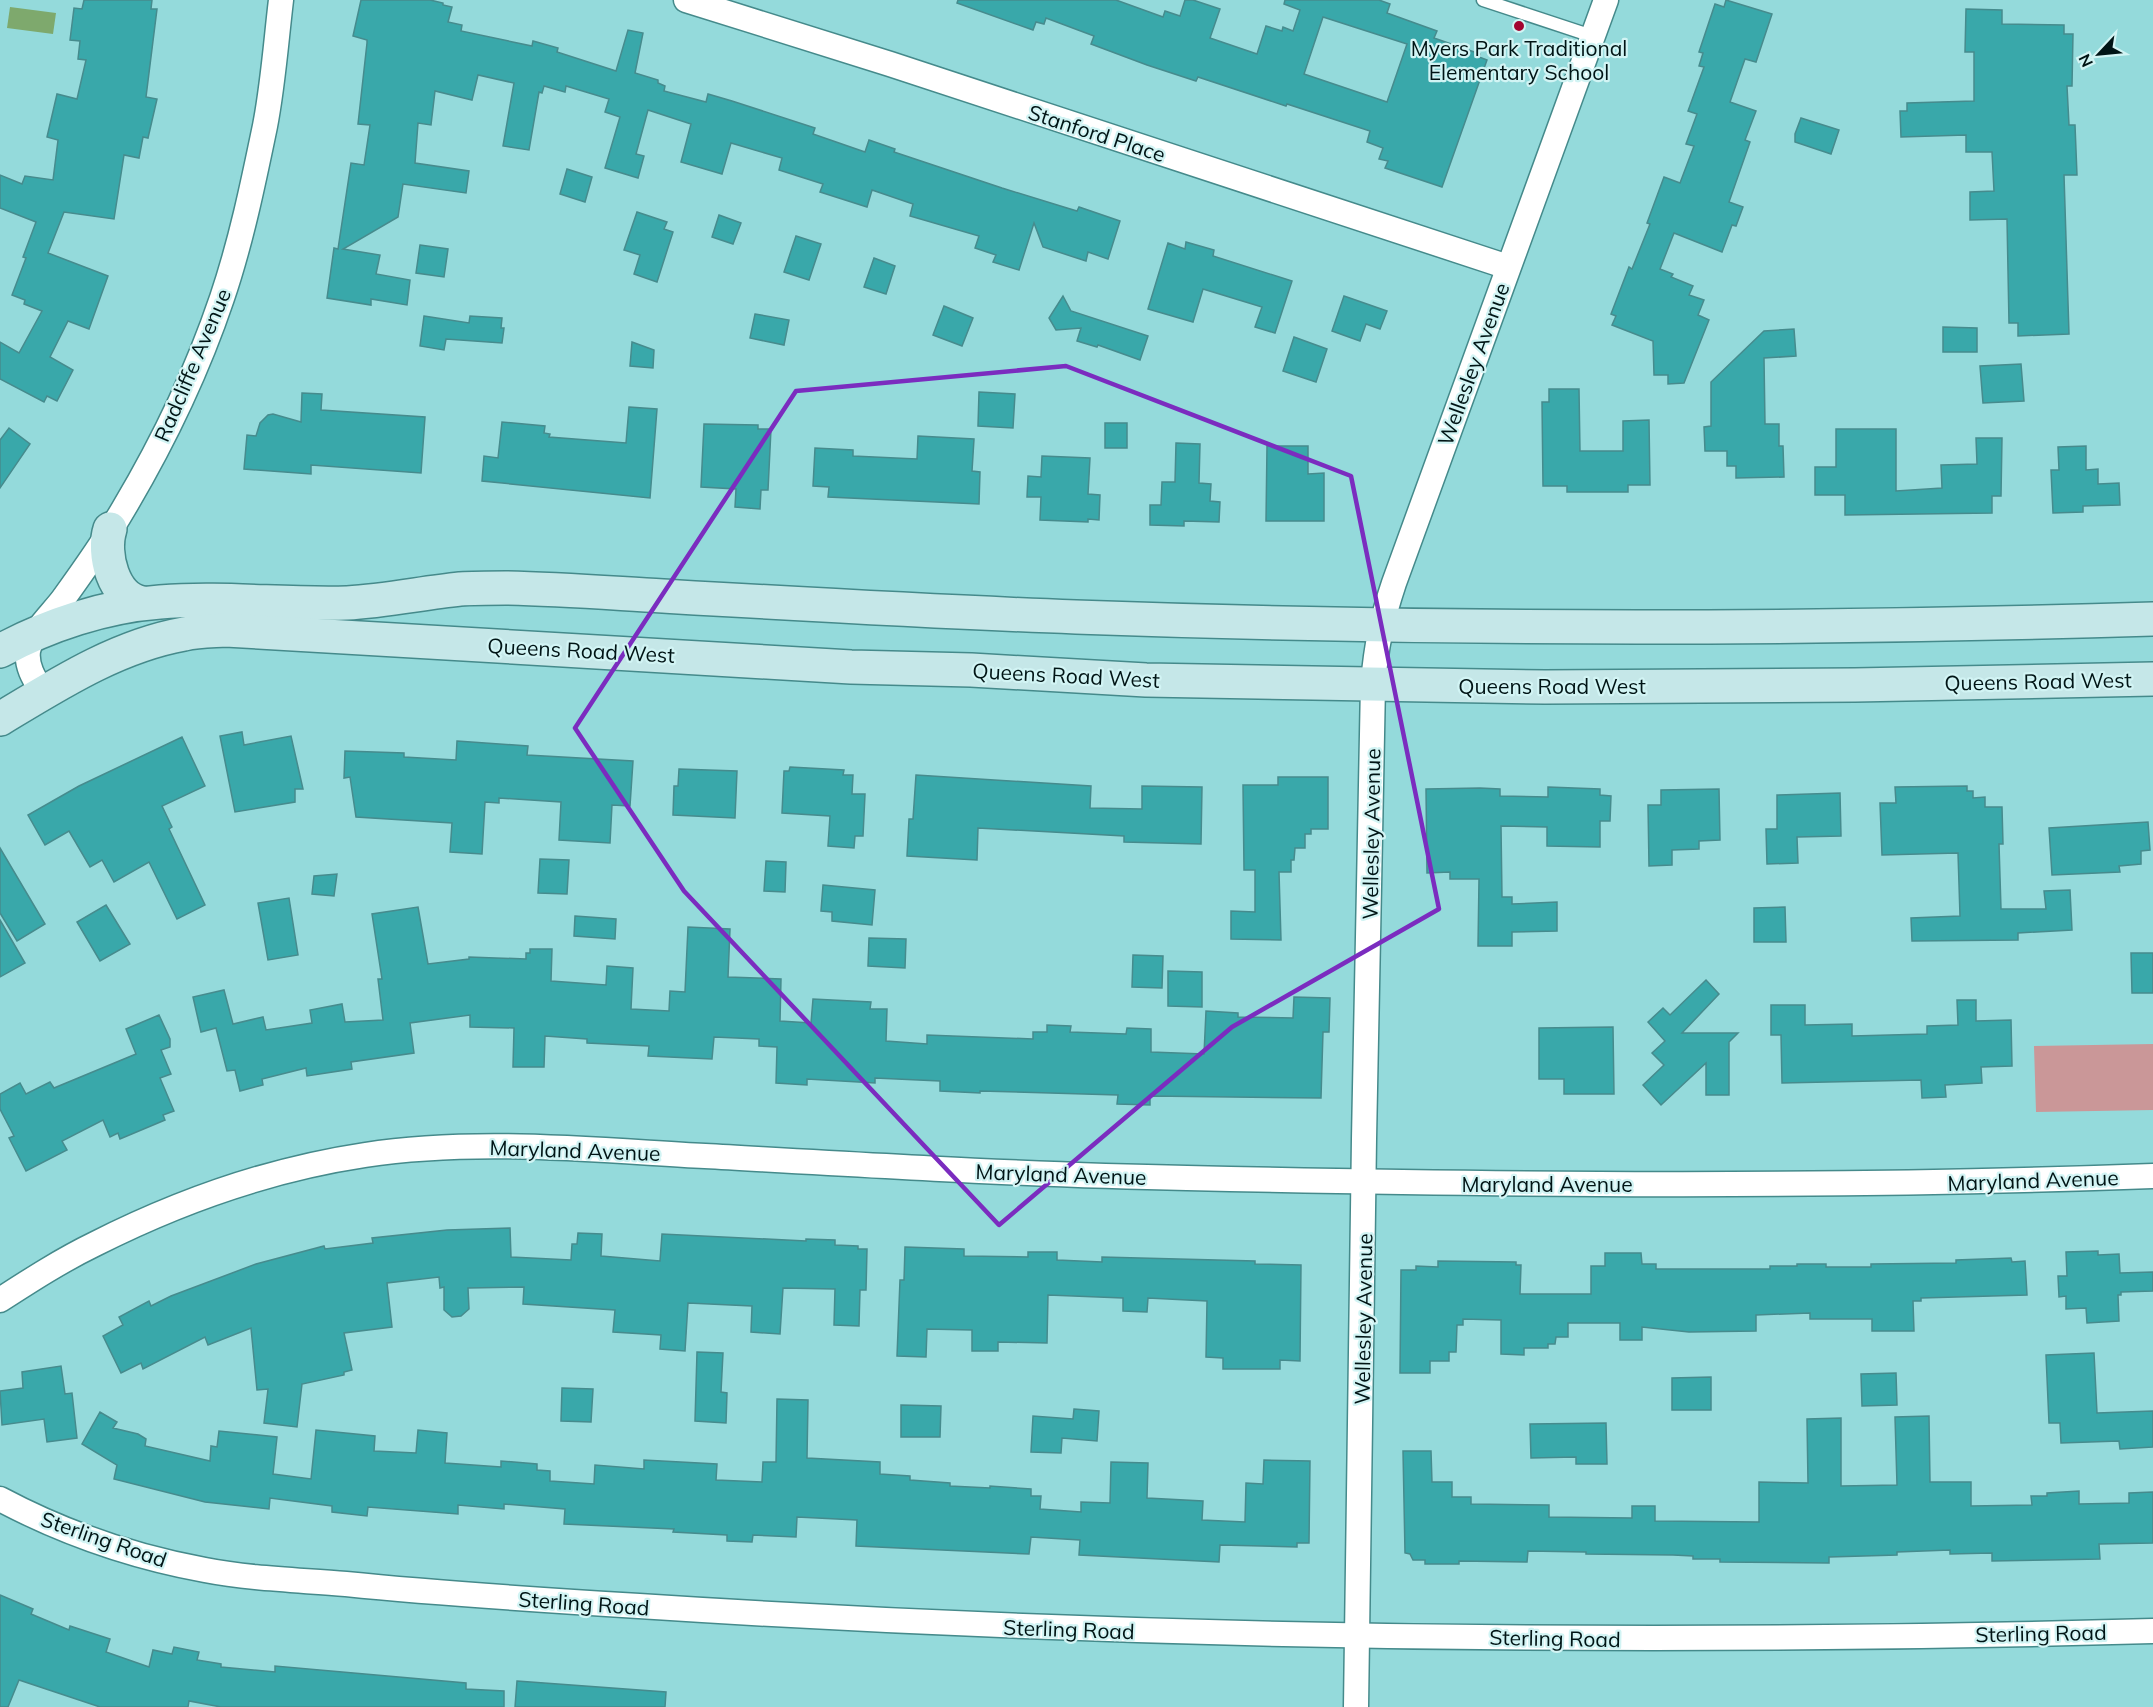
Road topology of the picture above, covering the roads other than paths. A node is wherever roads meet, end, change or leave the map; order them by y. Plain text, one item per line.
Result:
1 (281, 0) edge
2 (686, 0) edge
3 (1483, 0) edge
4 (1606, 0) edge
5 (1592, 36) junction
6 (1508, 267) junction
7 (110, 529) junction
8 (143, 603) junction
9 (2153, 619) edge
10 (1380, 625) junction
11 (35, 635) junction
12 (0, 651) edge
13 (2153, 679) edge
14 (1374, 684) junction
15 (43, 693) junction
16 (0, 719) edge
17 (2153, 1176) edge
18 (1364, 1181) junction
19 (0, 1299) edge
20 (0, 1499) edge
21 (2153, 1630) edge
22 (1357, 1636) junction
23 (1356, 1707) edge

1 - 7 street, Radcliffe Avenue
2 - 6 street, Stanford Place
3 - 5 lane
4 - 5 street, Wellesley Avenue
5 - 6 street, Wellesley Avenue
6 - 10 street, Wellesley Avenue
7 - 8 street
7 - 11 street, Radcliffe Avenue
8 - 10 street
8 - 11 street
9 - 10 street
10 - 14 street, Wellesley Avenue
11 - 12 street
11 - 15 street, Radcliffe Avenue
13 - 14 street, Queens Road West
14 - 15 street, Queens Road West
14 - 18 street, Wellesley Avenue
15 - 16 street, Queens Road West
17 - 18 street, Maryland Avenue
18 - 19 street, Maryland Avenue
18 - 22 street, Wellesley Avenue
20 - 22 street, Sterling Road
21 - 22 street, Sterling Road
22 - 23 street, Wellesley Avenue

